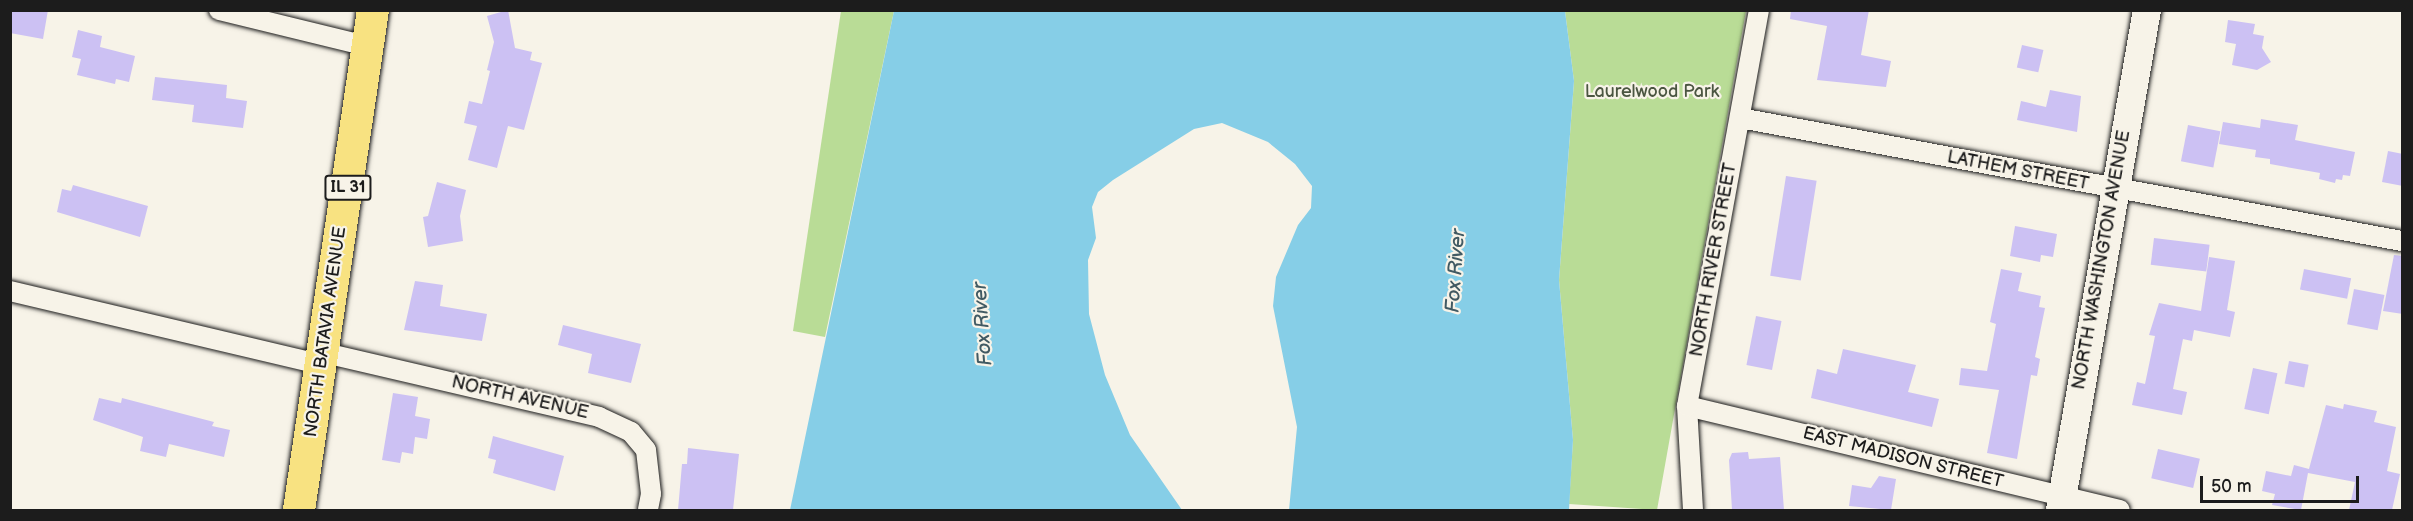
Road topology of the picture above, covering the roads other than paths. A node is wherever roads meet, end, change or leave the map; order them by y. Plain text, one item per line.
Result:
1 (219, 10) edge
2 (373, 10) edge
3 (1759, 10) edge
4 (2147, 10) edge
5 (367, 46) junction
6 (1740, 118) junction
7 (2115, 189) junction
8 (2403, 241) edge
9 (10, 291) edge
10 (324, 359) junction
11 (1687, 406) junction
12 (2061, 503) edge
13 (299, 510) edge
14 (648, 510) edge
15 (1693, 510) edge
16 (2120, 510) edge

1 - 5 street
2 - 5 main road, NORTH BATAVIA AVENUE / IL 31
3 - 6 street, NORTH RIVER STREET
4 - 7 main road, NORTH WASHINGTON AVENUE
5 - 10 main road, NORTH BATAVIA AVENUE / IL 31
6 - 7 street, LATHEM STREET
6 - 11 street, NORTH RIVER STREET
7 - 8 street, LATHEM STREET
7 - 12 main road, NORTH WASHINGTON AVENUE
9 - 10 street, NORTH AVENUE
10 - 13 main road, NORTH BATAVIA AVENUE / IL 31
10 - 14 street, NORTH AVENUE
11 - 12 street, EAST MADISON STREET
11 - 15 street, NORTH RIVER STREET
12 - 16 street, EAST MADISON STREET

